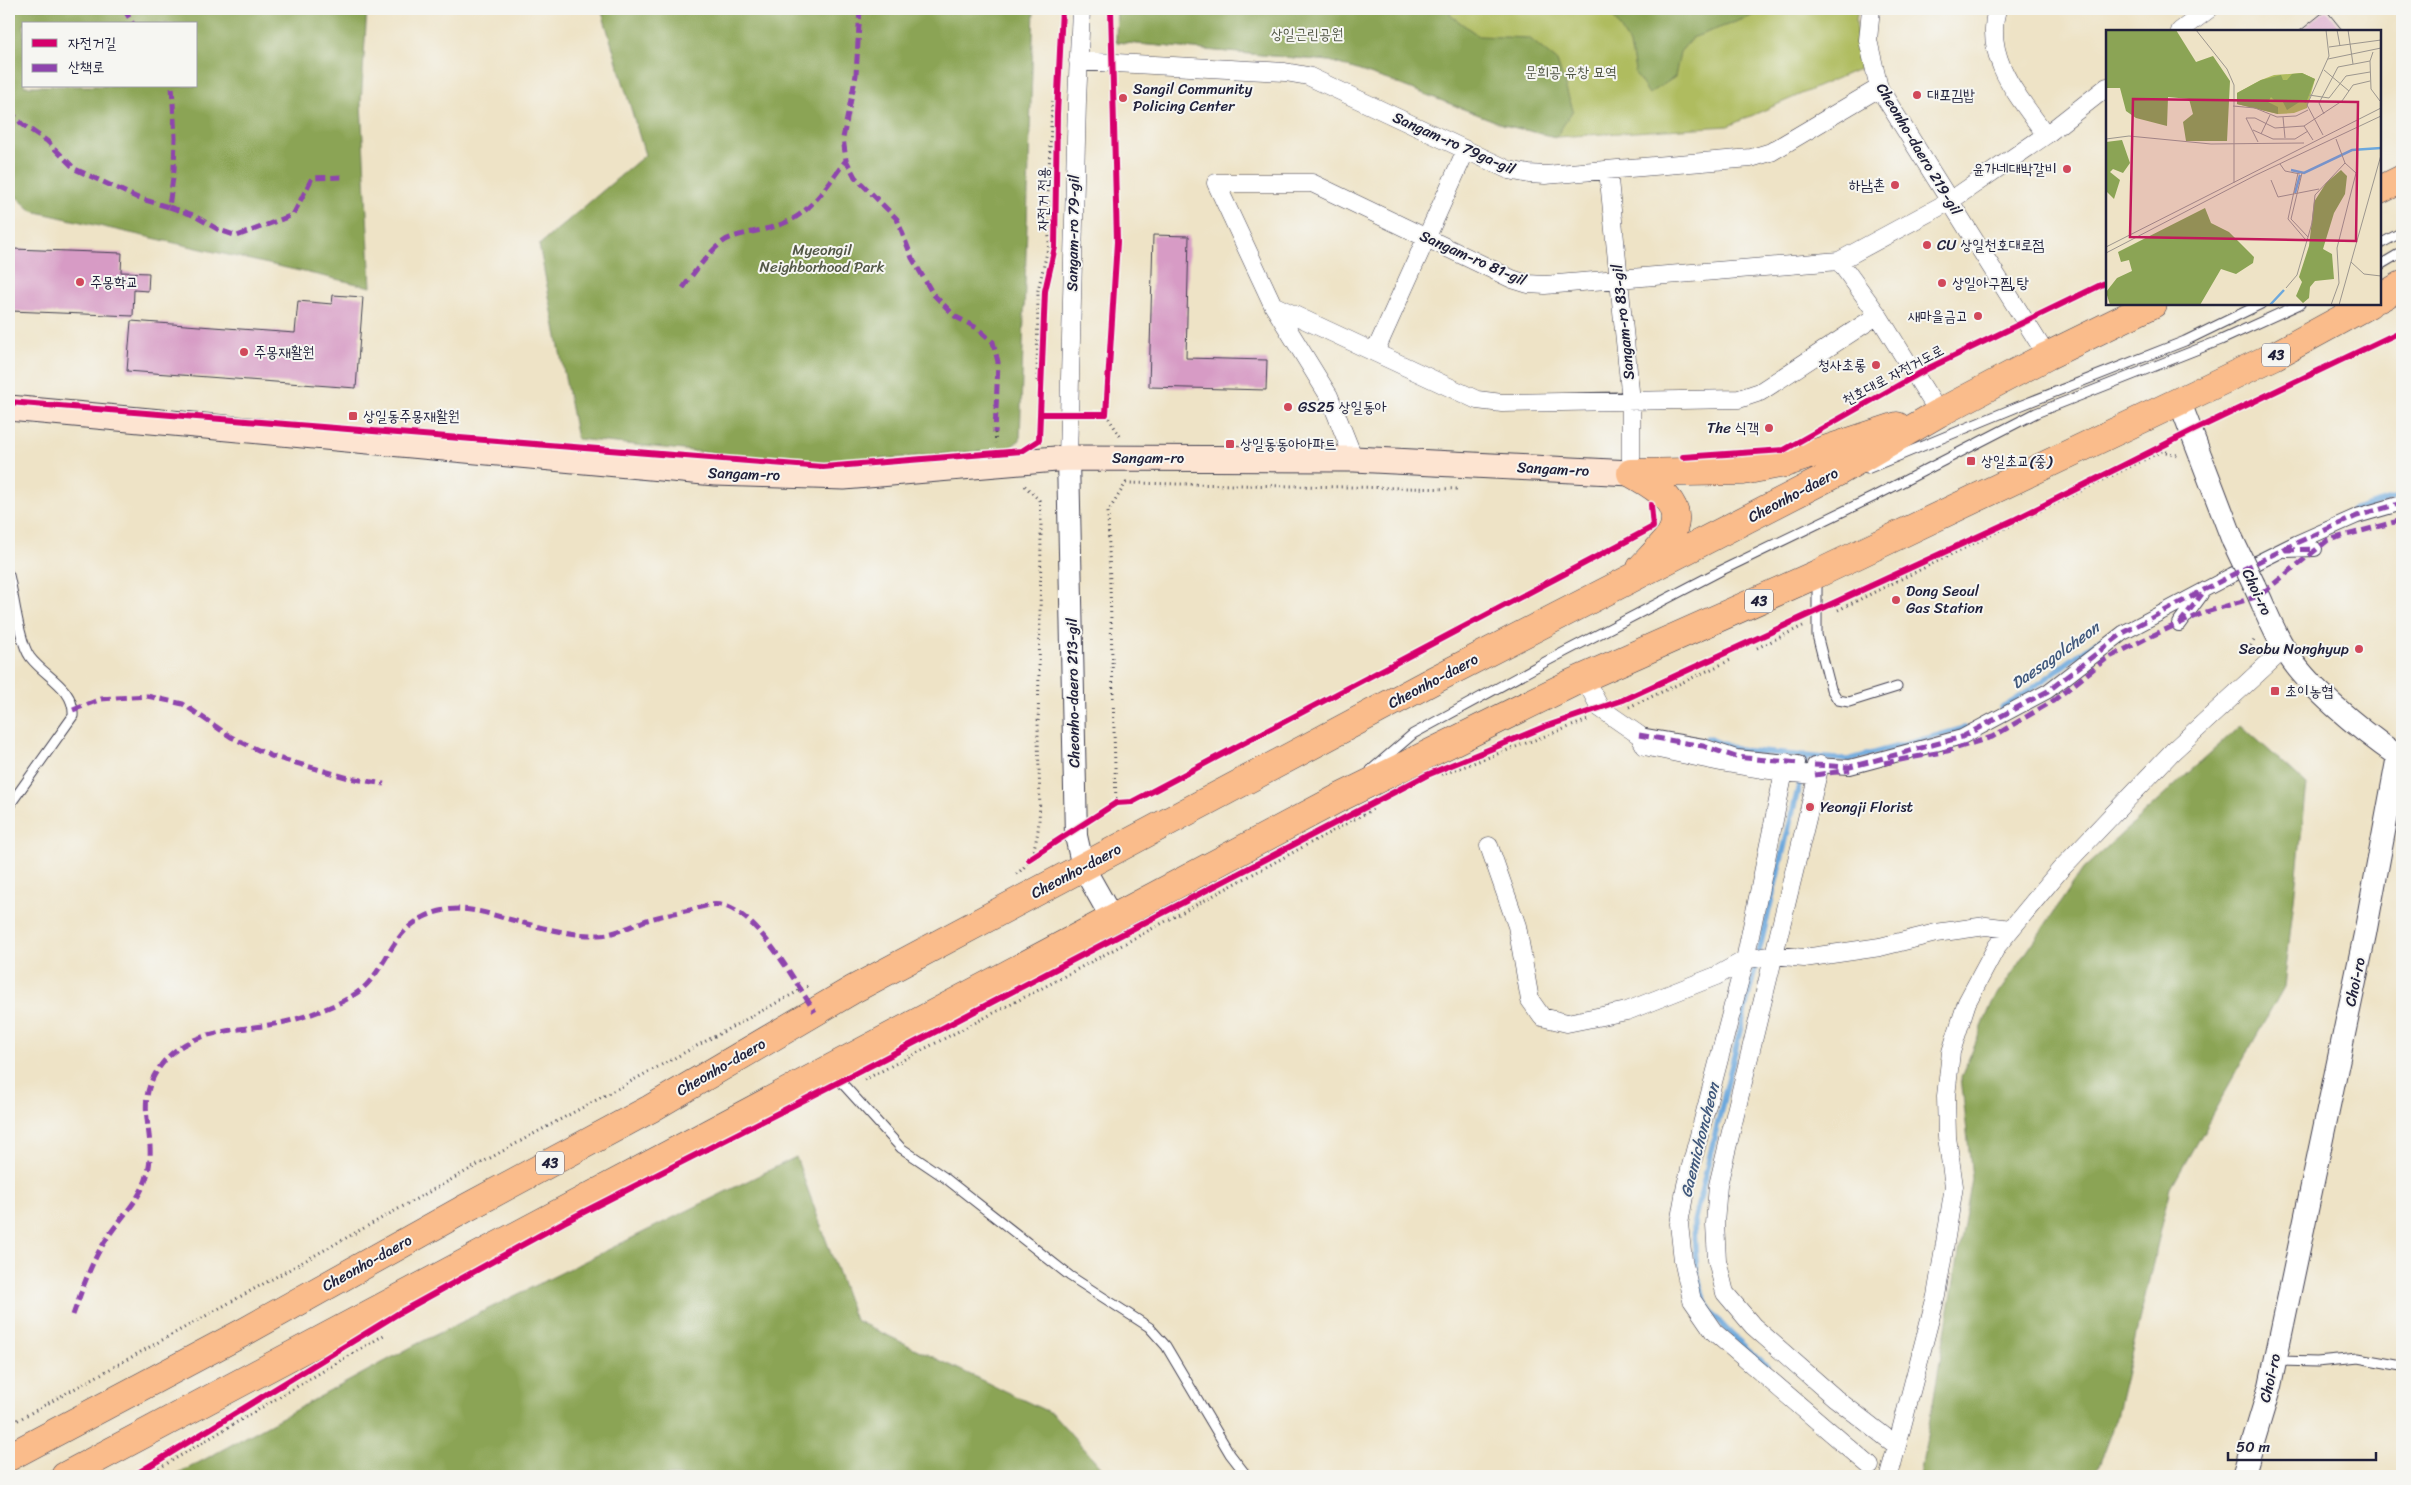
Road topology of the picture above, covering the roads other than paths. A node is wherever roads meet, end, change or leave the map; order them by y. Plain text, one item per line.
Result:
1 (1871, 9) edge
2 (1997, 9) edge
3 (2210, 9) edge
4 (1081, 13) edge
5 (2181, 30) edge
6 (1078, 61) junction
7 (1879, 88) junction
8 (2106, 88) edge
9 (2046, 134) junction
10 (1466, 150) junction
11 (1608, 170) junction
12 (2402, 179) edge
13 (2381, 190) edge
14 (1950, 201) junction
15 (2402, 232) edge
16 (1427, 238) junction
17 (2381, 243) edge
18 (2402, 252) edge
19 (1838, 261) junction
20 (2381, 264) edge
21 (1619, 279) junction
22 (2402, 285) edge
23 (2381, 297) edge
24 (1273, 304) junction
25 (2150, 305) edge
26 (2259, 305) edge
27 (2298, 305) edge
28 (2367, 305) edge
29 (1878, 315) junction
30 (1375, 352) junction
31 (2047, 356) junction
32 (2179, 400) junction
33 (1631, 401) junction
34 (9, 408) edge
35 (1939, 414) junction
36 (1068, 458) junction
37 (1354, 459) junction
38 (1862, 471) dead end
39 (1631, 473) junction
40 (1853, 475) dead end
41 (2402, 503) edge
42 (1753, 516) junction
43 (2315, 549) dead end
44 (2281, 551) junction
45 (1817, 574) junction
46 (9, 575) edge
47 (1633, 578) junction
48 (2204, 590) junction
49 (2179, 624) dead end
50 (2284, 649) junction
51 (1584, 677) junction
52 (1897, 687) dead end
53 (2400, 757) edge
54 (1789, 767) junction
55 (1816, 768) junction
56 (1337, 800) junction
57 (9, 806) edge
58 (1489, 846) dead end
59 (1083, 867) junction
60 (1113, 920) junction
61 (2011, 929) junction
62 (1773, 955) junction
63 (1745, 960) junction
64 (839, 1079) junction
65 (2274, 1361) junction
66 (2402, 1366) edge
67 (1898, 1446) junction
68 (10, 1457) edge
69 (1870, 1466) dead end
70 (65, 1476) edge
71 (1248, 1476) edge
72 (1889, 1476) edge
73 (2243, 1476) edge

1 - 7 street, Cheonho-daero 219-gil
2 - 9 street
3 - 5 street
4 - 6 street, Sangam-ro 79-gil
6 - 10 street, Sangam-ro 79ga-gil
6 - 36 street, Sangam-ro 79-gil
7 - 11 street, Sangam-ro 79ga-gil
7 - 14 street, Cheonho-daero 219-gil
8 - 9 street, Sangam-ro 81-gil
9 - 14 street, Sangam-ro 81-gil
10 - 11 street, Sangam-ro 79ga-gil
10 - 16 street
11 - 21 street, Sangam-ro 83-gil
12 - 13 main road
14 - 19 street, Sangam-ro 81-gil
14 - 31 street, Cheonho-daero 219-gil
15 - 17 lane
16 - 21 street, Sangam-ro 81-gil
16 - 24 street, Sangam-ro 81-gil
16 - 30 street
18 - 20 lane
19 - 21 street, Sangam-ro 81-gil
19 - 29 street
21 - 33 street, Sangam-ro 83-gil
22 - 23 main road
24 - 30 street
24 - 37 street, Sangam-ro 81-gil
25 - 31 main road, Cheonho-daero / 43
26 - 38 lane
27 - 56 lane
28 - 32 main road, 43
29 - 33 street
29 - 35 street
30 - 33 street
31 - 35 main road, Cheonho-daero / 43
32 - 45 main road, 43
32 - 50 street, Choi-ro, bridge
33 - 39 street, Sangam-ro 83-gil
34 - 36 main road, Sangam-ro
35 - 39 main road
35 - 42 main road, Cheonho-daero / 43
36 - 37 main road, Sangam-ro
36 - 59 street, Cheonho-daero 213-gil
37 - 39 main road, Sangam-ro
39 - 47 main road
40 - 42 lane
41 - 44 street
42 - 47 main road, Cheonho-daero / 43
43 - 44 street
44 - 48 street
45 - 51 main road, 43
45 - 52 lane
46 - 57 lane
47 - 59 main road, Cheonho-daero / 43
48 - 49 street
48 - 55 street
50 - 53 street, Choi-ro
50 - 61 street
51 - 54 street
51 - 56 main road, 43
53 - 65 street, Choi-ro
54 - 55 street
54 - 63 street
55 - 62 street
56 - 60 main road, 43
58 - 63 street
59 - 60 street, Cheonho-daero 213-gil
59 - 68 main road, Cheonho-daero / 43
60 - 64 main road, 43
61 - 62 street
61 - 67 street
62 - 63 street
62 - 67 street
63 - 69 street
64 - 70 main road, 43
64 - 71 lane
65 - 66 lane
65 - 73 street, Choi-ro
67 - 72 street

